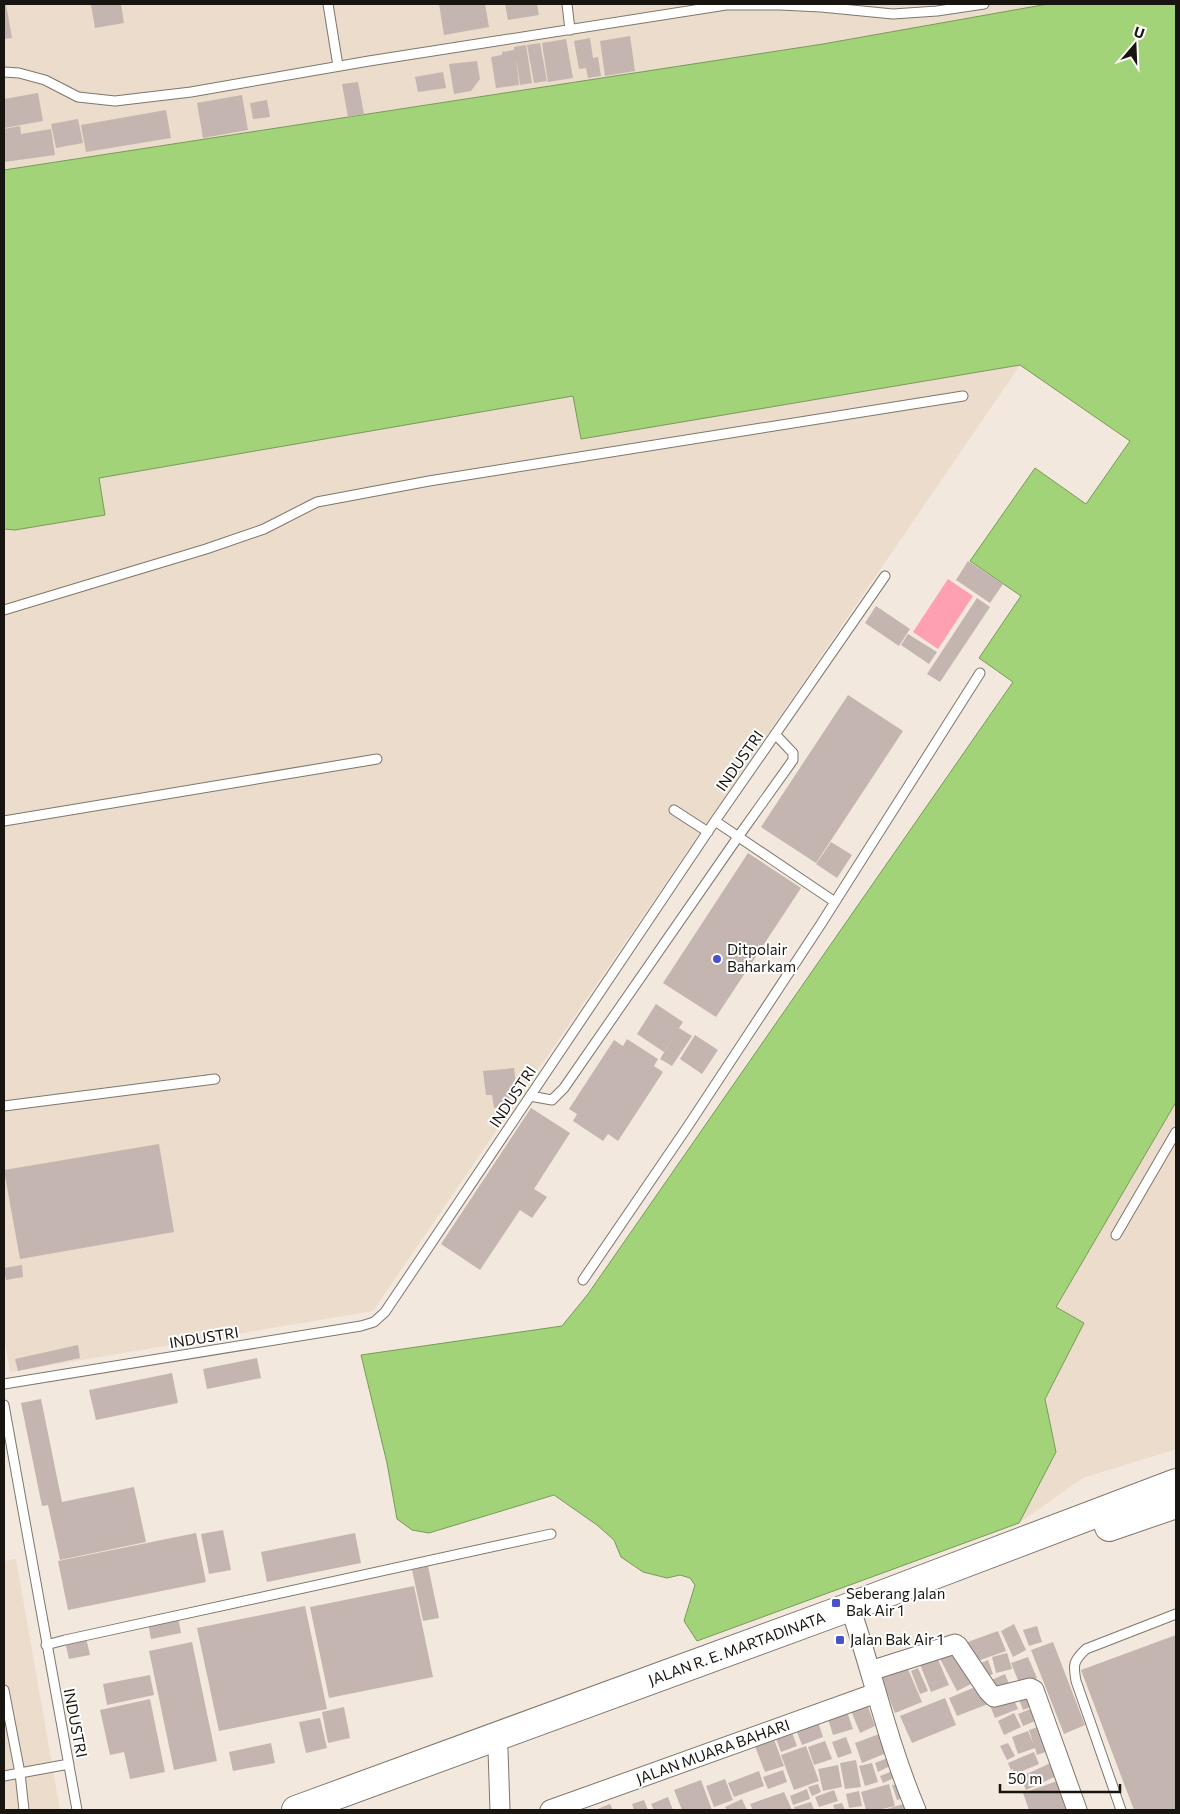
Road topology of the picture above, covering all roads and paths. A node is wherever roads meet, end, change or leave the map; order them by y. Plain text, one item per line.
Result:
1 (328, 4) edge
2 (567, 4) edge
3 (984, 4) edge
4 (570, 30) junction
5 (338, 66) junction
6 (4, 72) edge
7 (963, 396) dead end
8 (885, 576) dead end
9 (4, 610) edge
10 (980, 673) dead end
11 (775, 734) junction
12 (377, 759) dead end
13 (674, 810) dead end
14 (4, 821) edge
15 (715, 821) junction
16 (708, 832) junction
17 (738, 837) junction
18 (835, 902) junction
19 (215, 1079) dead end
20 (530, 1096) junction
21 (4, 1106) edge
22 (1176, 1132) edge
23 (1116, 1235) dead end
24 (583, 1280) dead end
25 (4, 1384) edge
26 (4, 1405) edge
27 (6, 1436) edge
28 (1176, 1483) edge
29 (1176, 1504) edge
30 (551, 1534) dead end
31 (852, 1612) junction
32 (1176, 1614) edge
33 (46, 1645) junction
34 (870, 1671) junction
35 (4, 1690) edge
36 (876, 1693) junction
37 (496, 1744) junction
38 (69, 1764) junction
39 (20, 1773) junction
40 (4, 1776) edge
41 (24, 1810) edge
42 (77, 1810) edge
43 (296, 1810) edge
44 (334, 1810) edge
45 (500, 1810) edge
46 (550, 1810) edge
47 (916, 1810) edge
48 (1077, 1810) edge
49 (1121, 1810) edge

1 - 5 lane
2 - 4 lane
3 - 4 lane
4 - 5 lane
5 - 6 lane
7 - 9 lane
8 - 11 lane, INDUSTRI
10 - 18 lane
11 - 15 lane, INDUSTRI
11 - 17 lane
12 - 14 lane
13 - 16 lane
15 - 16 lane, INDUSTRI
15 - 17 lane
16 - 20 lane, INDUSTRI
17 - 18 lane
17 - 20 lane
18 - 24 lane
19 - 21 lane
20 - 25 lane, INDUSTRI
22 - 23 lane
26 - 27 lane, INDUSTRI
27 - 33 lane, INDUSTRI
28 - 31 highway, JALAN R. E. MARTADINATA
29 - 31 highway, JALAN R. E. MARTADINATA
30 - 33 lane
31 - 34 street
31 - 37 highway, JALAN R. E. MARTADINATA
32 - 49 lane
33 - 38 lane, INDUSTRI
34 - 36 street
34 - 48 street
35 - 39 lane
36 - 46 street, JALAN MUARA BAHARI
36 - 47 street
37 - 43 highway, JALAN R. E. MARTADINATA
37 - 44 highway, JALAN R. E. MARTADINATA
37 - 45 street
38 - 39 lane
38 - 42 lane, INDUSTRI
39 - 40 lane
39 - 41 lane

